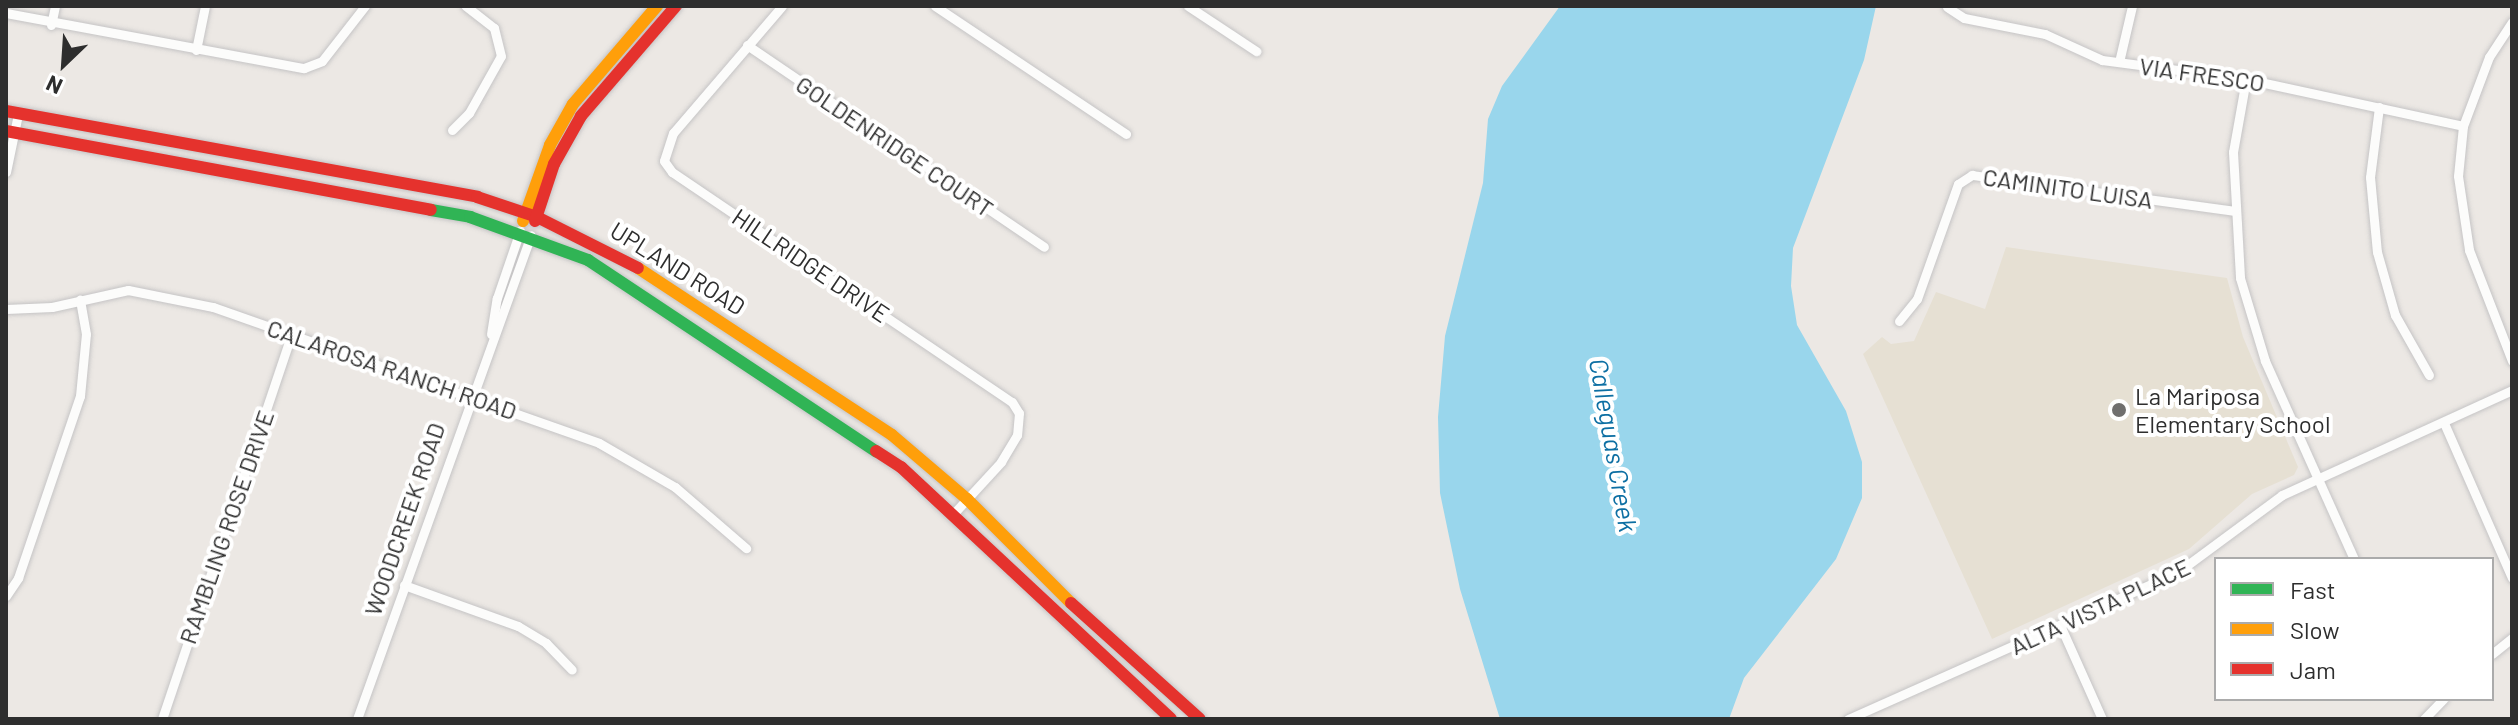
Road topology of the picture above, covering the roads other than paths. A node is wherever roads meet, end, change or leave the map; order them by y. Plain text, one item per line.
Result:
1 (55, 6) edge
2 (205, 6) edge
3 (365, 6) edge
4 (466, 6) edge
5 (657, 6) edge
6 (676, 6) edge
7 (782, 6) edge
8 (935, 6) edge
9 (1188, 6) edge
10 (2132, 6) edge
11 (1947, 7) edge
12 (6, 13) edge
13 (2512, 22) edge
14 (51, 25) junction
15 (747, 45) junction
16 (196, 50) junction
17 (1256, 51) dead end
18 (2119, 62) junction
19 (2246, 79) junction
20 (2379, 107) junction
21 (12, 113) edge
22 (2463, 126) junction
23 (452, 130) dead end
24 (10, 132) edge
25 (1126, 134) dead end
26 (6, 172) edge
27 (2235, 211) junction
28 (531, 215) junction
29 (525, 233) junction
30 (1044, 247) dead end
31 (80, 300) junction
32 (6, 309) edge
33 (1899, 321) dead end
34 (291, 335) junction
35 (2512, 361) edge
36 (2429, 375) dead end
37 (2512, 390) edge
38 (471, 397) junction
39 (2444, 423) junction
40 (2320, 478) junction
41 (967, 499) junction
42 (955, 512) junction
43 (746, 548) dead end
44 (2353, 557) edge
45 (2512, 578) edge
46 (404, 585) junction
47 (6, 596) edge
48 (2060, 625) junction
49 (2512, 638) edge
50 (2494, 652) edge
51 (572, 670) dead end
52 (2441, 701) edge
53 (162, 719) edge
54 (357, 719) edge
55 (1171, 719) edge
56 (1200, 719) edge
57 (1848, 719) edge
58 (2102, 719) edge
59 (2424, 719) edge

1 - 14 street
2 - 16 street
3 - 16 street
4 - 23 street
5 - 28 main road, WOODCREEK ROAD
6 - 28 main road, WOODCREEK ROAD
7 - 15 street, HILLRIDGE DRIVE
8 - 25 street
9 - 17 street
10 - 18 street
11 - 18 street, VIA FRESCO
12 - 14 street
13 - 22 street
14 - 16 street
15 - 30 street, GOLDENRIDGE COURT
15 - 41 street, HILLRIDGE DRIVE
18 - 19 street, VIA FRESCO
19 - 20 street, VIA FRESCO
19 - 27 street
20 - 22 street, VIA FRESCO
20 - 36 street
21 - 24 street
21 - 28 main road, UPLAND ROAD
22 - 35 street
24 - 26 street
24 - 29 main road, UPLAND ROAD
27 - 33 street, CAMINITO LUISA
27 - 40 street
28 - 29 main road, WOODCREEK ROAD
28 - 41 main road, UPLAND ROAD
29 - 38 street, WOODCREEK ROAD
29 - 42 main road, UPLAND ROAD
31 - 32 street, CALAROSA RANCH ROAD
31 - 34 street, CALAROSA RANCH ROAD
31 - 47 street
34 - 38 street, CALAROSA RANCH ROAD
34 - 53 street, RAMBLING ROSE DRIVE
37 - 39 street, ALTA VISTA PLACE
38 - 43 street, CALAROSA RANCH ROAD
38 - 46 street, WOODCREEK ROAD
39 - 40 street, ALTA VISTA PLACE
39 - 45 street
40 - 44 street
40 - 48 street, ALTA VISTA PLACE
41 - 42 street, HILLRIDGE DRIVE
41 - 56 main road, UPLAND ROAD
42 - 55 main road, UPLAND ROAD
46 - 51 street
46 - 54 street, WOODCREEK ROAD
48 - 57 street, ALTA VISTA PLACE
48 - 58 street
49 - 50 street
52 - 59 street

